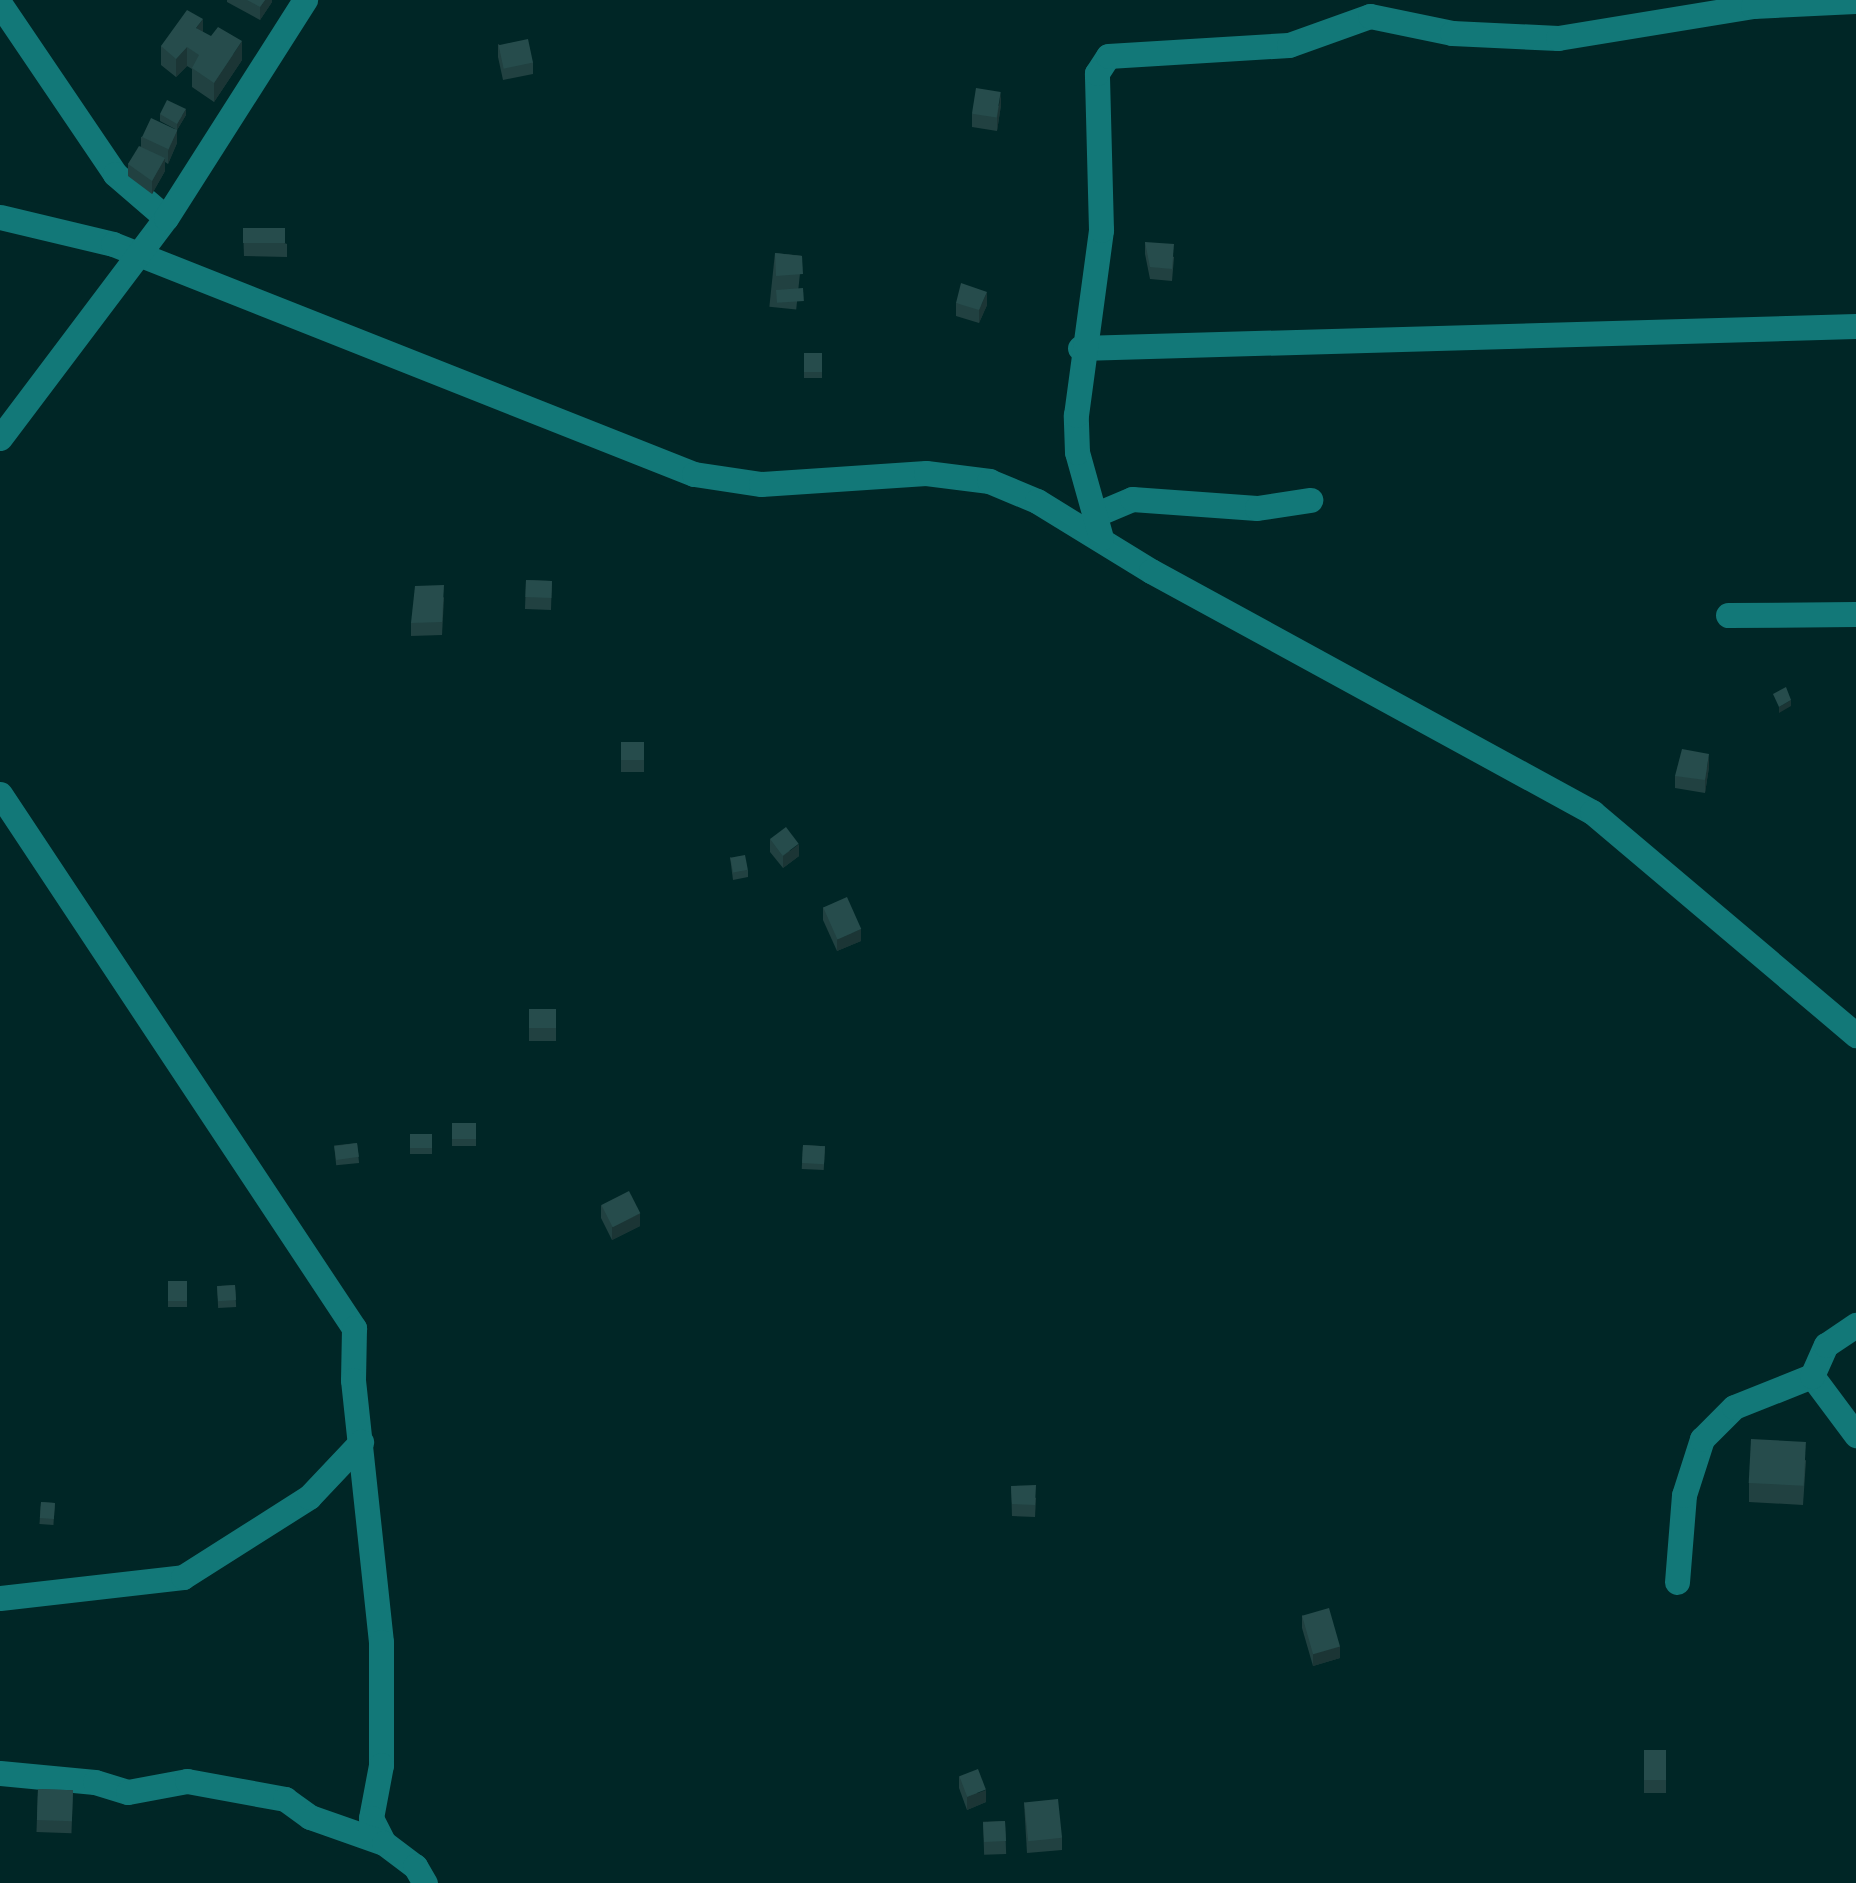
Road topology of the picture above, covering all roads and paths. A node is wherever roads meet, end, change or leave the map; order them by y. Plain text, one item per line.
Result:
1 (305, 0) edge
2 (1856, 1) edge
3 (0, 4) edge
4 (0, 216) edge
5 (166, 218) junction
6 (140, 254) junction
7 (1856, 326) edge
8 (1080, 348) junction
9 (0, 438) edge
10 (1310, 500) dead end
11 (1100, 526) junction
12 (1856, 614) edge
13 (1728, 615) dead end
14 (0, 794) edge
15 (1856, 1035) edge
16 (1856, 1325) edge
17 (1812, 1376) junction
18 (1856, 1435) edge
19 (361, 1442) junction
20 (1678, 1582) dead end
21 (0, 1598) edge
22 (0, 1773) edge
23 (384, 1844) junction
24 (425, 1883) edge

1 - 5 street
2 - 8 street
3 - 5 street
4 - 6 street
5 - 6 street
6 - 9 street
6 - 11 street
7 - 8 street
8 - 11 street
10 - 11 street
11 - 15 street
12 - 13 street
14 - 19 street
16 - 17 street
17 - 18 street
17 - 20 street
19 - 21 street
19 - 23 street
22 - 23 street
23 - 24 street

